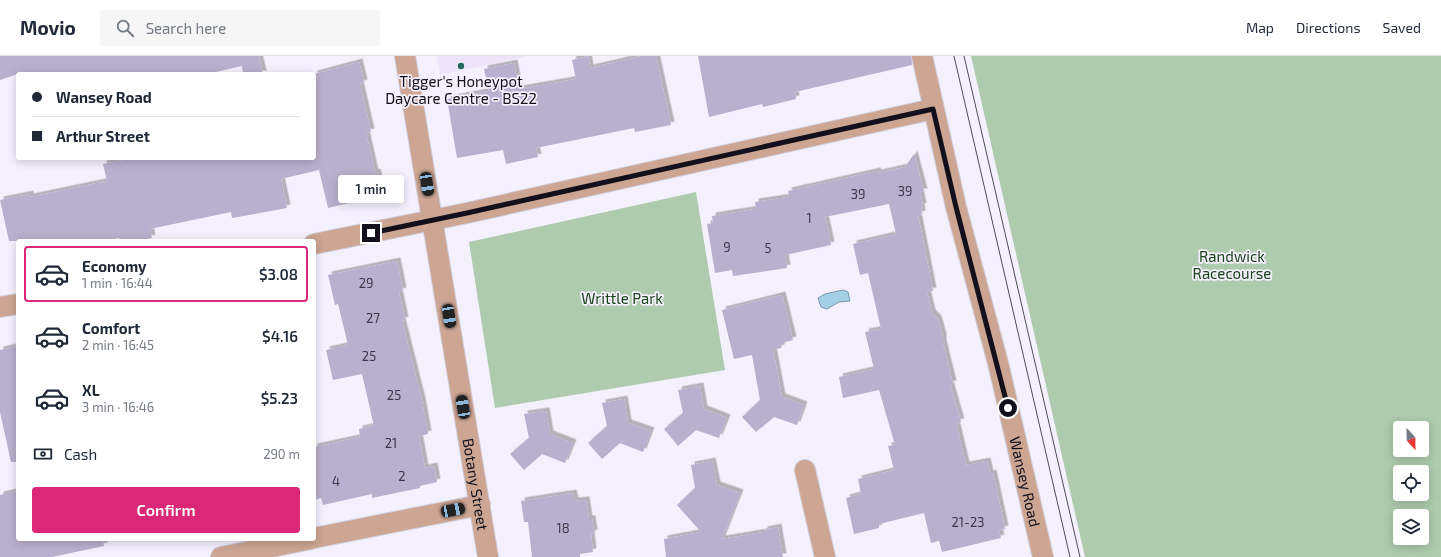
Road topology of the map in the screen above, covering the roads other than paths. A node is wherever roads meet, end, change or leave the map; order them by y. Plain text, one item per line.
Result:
1 (405, 56) edge
2 (922, 56) edge
3 (933, 109) junction
4 (433, 220) junction
5 (316, 244) edge
6 (16, 304) edge
7 (0, 307) edge
8 (805, 470) dead end
9 (480, 505) junction
10 (316, 538) edge
11 (300, 541) edge
12 (221, 557) edge
13 (488, 557) edge
14 (825, 557) edge
15 (1043, 557) edge

1 - 4 street, Botany Street
2 - 3 street, Wansey Road
3 - 4 street
3 - 15 street, Wansey Road
4 - 5 street
4 - 9 street, Botany Street
6 - 7 street
8 - 14 street
9 - 10 street
9 - 13 street, Botany Street
11 - 12 street

